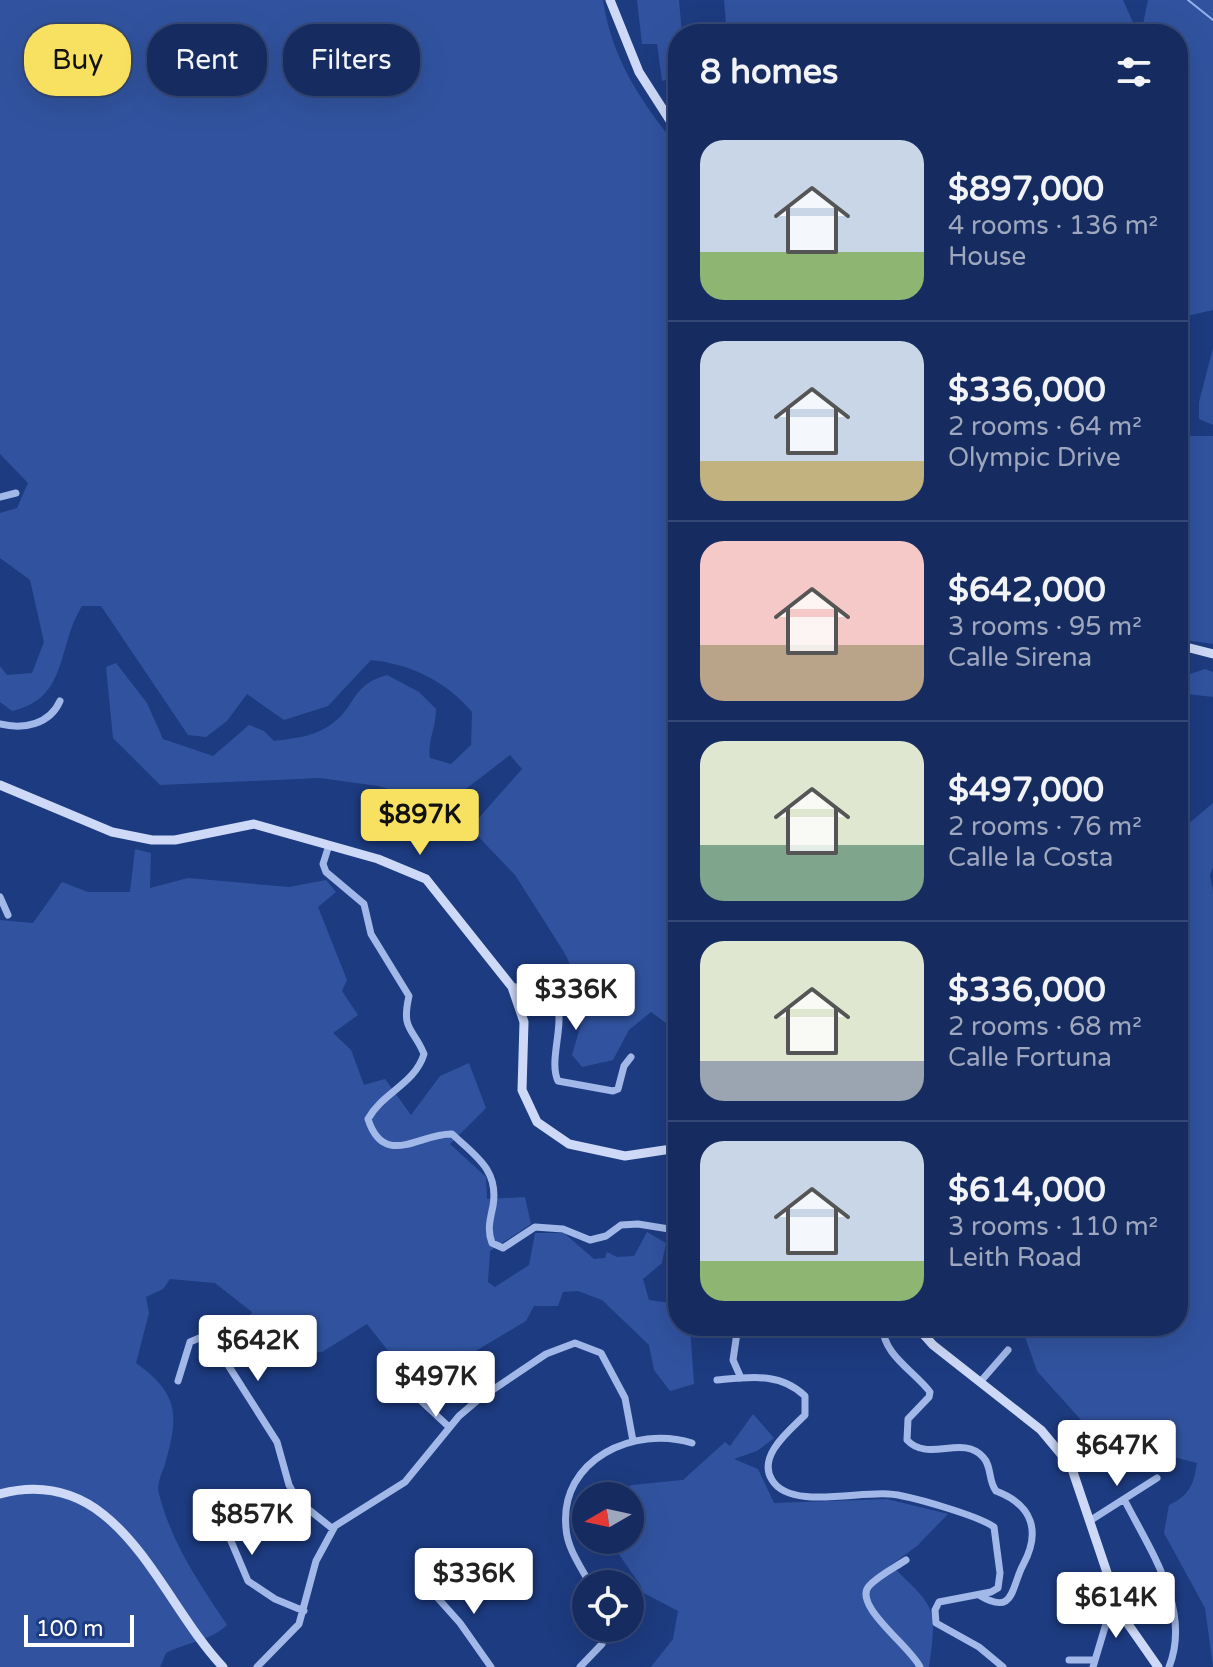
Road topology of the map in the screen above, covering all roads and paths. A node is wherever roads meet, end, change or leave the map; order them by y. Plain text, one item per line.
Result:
1 (610, 0) edge
2 (668, 117) edge
3 (16, 493) dead end
4 (0, 497) edge
5 (1188, 648) edge
6 (1213, 654) edge
7 (60, 701) dead end
8 (0, 724) edge
9 (0, 785) edge
10 (329, 845) junction
11 (0, 897) edge
12 (8, 915) dead end
13 (512, 987) junction
14 (631, 1057) dead end
15 (668, 1150) edge
16 (668, 1229) edge
17 (737, 1336) edge
18 (884, 1336) edge
19 (925, 1336) edge
20 (1008, 1350) dead end
21 (741, 1378) junction
22 (717, 1380) dead end
23 (178, 1381) dead end
24 (391, 1381) dead end
25 (981, 1381) junction
26 (449, 1427) junction
27 (633, 1441) junction
28 (692, 1443) dead end
29 (1157, 1478) dead end
30 (0, 1494) edge
31 (211, 1494) dead end
32 (1125, 1501) junction
33 (1091, 1520) junction
34 (333, 1529) junction
35 (906, 1560) dead end
36 (583, 1570) edge
37 (427, 1586) dead end
38 (979, 1595) junction
39 (1118, 1605) junction
40 (304, 1611) junction
41 (603, 1642) edge
42 (1069, 1660) dead end
43 (1093, 1664) edge
44 (223, 1667) edge
45 (257, 1667) edge
46 (491, 1667) edge
47 (580, 1667) edge
48 (920, 1667) edge
49 (1003, 1667) edge
50 (1158, 1667) edge
51 (1169, 1667) edge

1 - 2 main road
3 - 4 street
5 - 6 main road
7 - 8 street
9 - 10 main road
10 - 13 main road
10 - 16 street
11 - 12 street
13 - 14 street
13 - 15 main road
17 - 21 street
18 - 38 street
19 - 25 main road
20 - 25 street
21 - 22 street
21 - 38 street
23 - 34 street
24 - 26 street
25 - 33 main road
26 - 27 street
26 - 34 street
27 - 28 street
27 - 36 street
29 - 32 street
30 - 44 main road
31 - 40 street
32 - 33 street
32 - 51 street
33 - 39 main road
34 - 40 street
35 - 48 street
37 - 46 street
38 - 49 street
39 - 43 street
39 - 50 main road
40 - 45 street
41 - 47 street
42 - 43 street

